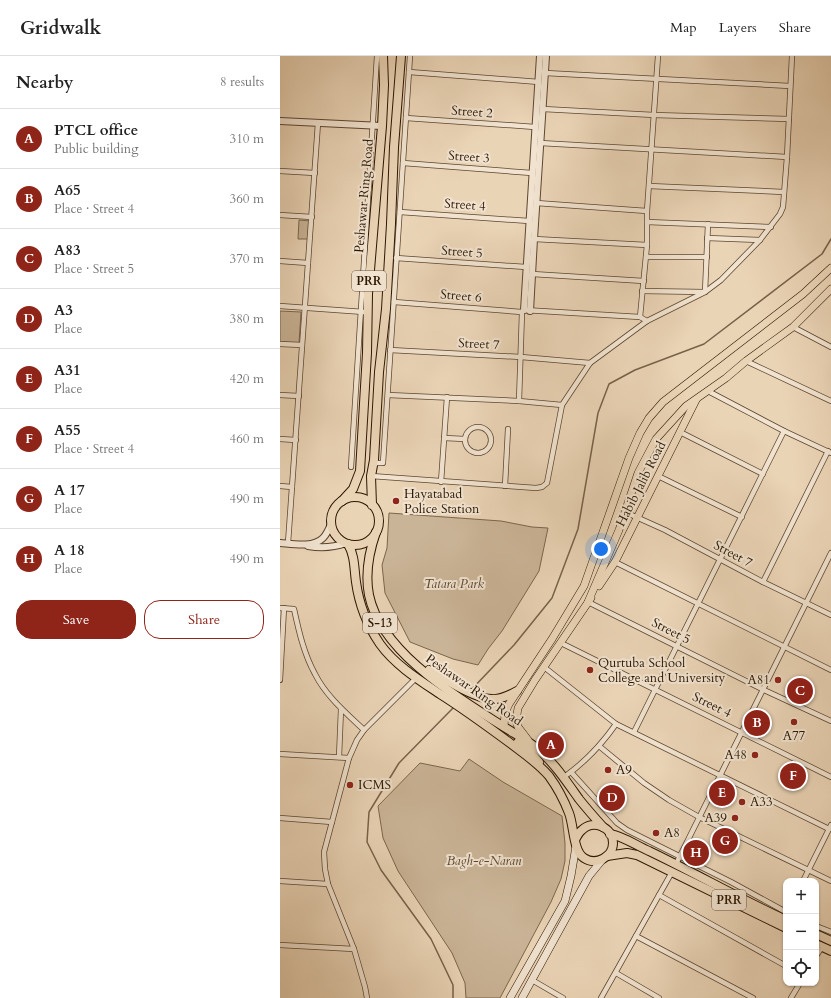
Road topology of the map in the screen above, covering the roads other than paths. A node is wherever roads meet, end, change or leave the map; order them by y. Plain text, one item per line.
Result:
1 (377, 56) edge
2 (383, 56) edge
3 (401, 56) edge
4 (410, 56) edge
5 (540, 56) edge
6 (546, 56) edge
7 (658, 56) edge
8 (792, 56) edge
9 (409, 72) junction
10 (545, 73) junction
11 (656, 80) junction
12 (538, 82) junction
13 (790, 86) junction
14 (543, 109) junction
15 (654, 115) junction
16 (406, 118) junction
17 (789, 119) junction
18 (280, 121) edge
19 (318, 123) junction
20 (373, 126) junction
21 (382, 126) junction
22 (536, 127) junction
23 (540, 143) junction
24 (652, 149) junction
25 (787, 157) junction
26 (403, 163) junction
27 (280, 171) edge
28 (315, 173) junction
29 (532, 173) junction
30 (650, 186) junction
31 (534, 191) junction
32 (784, 192) junction
33 (536, 202) junction
34 (647, 211) junction
35 (400, 212) junction
36 (280, 215) edge
37 (312, 218) junction
38 (529, 221) junction
39 (647, 222) junction
40 (708, 224) junction
41 (771, 227) junction
42 (707, 238) junction
43 (534, 239) junction
44 (760, 240) junction
45 (647, 245) junction
46 (646, 257) junction
47 (707, 257) junction
48 (396, 258) junction
49 (280, 261) edge
50 (308, 263) junction
51 (526, 267) junction
52 (831, 268) edge
53 (532, 274) junction
54 (644, 281) junction
55 (642, 291) junction
56 (705, 292) junction
57 (829, 293) edge
58 (394, 302) junction
59 (280, 306) edge
60 (305, 308) junction
61 (526, 311) junction
62 (365, 312) junction
63 (640, 318) junction
64 (647, 321) junction
65 (793, 327) junction
66 (280, 344) edge
67 (302, 345) junction
68 (831, 347) edge
69 (390, 350) junction
70 (521, 357) junction
71 (746, 361) junction
72 (590, 363) junction
73 (708, 391) junction
74 (280, 395) edge
75 (388, 395) junction
76 (299, 396) junction
77 (447, 397) junction
78 (697, 398) junction
79 (831, 401) edge
80 (519, 402) junction
81 (562, 406) junction
82 (508, 429) dead end
83 (784, 431) junction
84 (680, 432) junction
85 (444, 438) junction
86 (280, 439) edge
87 (465, 439) junction
88 (296, 440) junction
89 (829, 452) edge
90 (374, 463) junction
91 (351, 467) dead end
92 (763, 474) junction
93 (371, 476) junction
94 (658, 476) junction
95 (441, 482) junction
96 (280, 486) edge
97 (505, 486) junction
98 (292, 487) junction
99 (342, 501) junction
100 (372, 505) junction
101 (625, 512) junction
102 (638, 517) junction
103 (742, 517) junction
104 (331, 524) junction
105 (376, 532) junction
106 (280, 543) edge
107 (288, 543) junction
108 (347, 543) junction
109 (305, 544) junction
110 (831, 553) edge
111 (720, 560) junction
112 (615, 562) junction
113 (586, 580) junction
114 (597, 582) junction
115 (763, 582) junction
116 (588, 602) junction
117 (806, 603) junction
118 (698, 604) junction
119 (282, 608) edge
120 (831, 615) edge
121 (561, 643) junction
122 (677, 647) junction
123 (783, 647) junction
124 (544, 667) junction
125 (831, 670) edge
126 (416, 678) junction
127 (280, 680) edge
128 (445, 688) junction
129 (656, 690) junction
130 (764, 690) junction
131 (518, 691) junction
132 (342, 709) junction
133 (480, 716) junction
134 (831, 721) edge
135 (616, 724) junction
136 (504, 727) junction
137 (364, 730) junction
138 (634, 732) junction
139 (742, 732) junction
140 (532, 744) junction
141 (598, 746) junction
142 (280, 754) edge
143 (339, 757) junction
144 (349, 758) junction
145 (544, 771) junction
146 (571, 772) junction
147 (721, 775) junction
148 (564, 777) junction
149 (831, 777) edge
150 (699, 817) junction
151 (280, 818) edge
152 (332, 822) junction
153 (603, 827) junction
154 (830, 827) edge
155 (610, 834) junction
156 (576, 843) junction
157 (605, 857) junction
158 (676, 864) junction
159 (808, 870) junction
160 (804, 878) edge
161 (280, 881) edge
162 (831, 881) edge
163 (328, 884) junction
164 (660, 895) junction
165 (783, 915) edge
166 (783, 926) edge
167 (819, 927) edge
168 (831, 932) edge
169 (819, 935) edge
170 (636, 936) junction
171 (831, 941) edge
172 (280, 945) edge
173 (819, 945) edge
174 (354, 949) junction
175 (831, 951) edge
176 (783, 964) edge
177 (616, 973) junction
178 (532, 980) junction
179 (798, 986) edge
180 (366, 998) edge
181 (510, 998) edge
182 (522, 998) edge
183 (563, 998) edge
184 (601, 998) edge
185 (659, 998) edge
186 (753, 998) edge
187 (791, 998) edge

1 - 20 street
2 - 21 highway, Peshawar Ring Road / PRR
3 - 90 highway, Peshawar Ring Road / PRR
4 - 9 street
5 - 12 street
6 - 10 street
7 - 11 street
8 - 13 street
9 - 12 street
9 - 16 street
10 - 11 street
10 - 14 street
11 - 13 street
11 - 15 street
12 - 22 street
13 - 17 street
14 - 15 street
14 - 23 street
15 - 17 street
15 - 24 street
16 - 22 street, Street 2
16 - 26 street
17 - 25 street
18 - 19 street
19 - 20 street
19 - 28 street
20 - 21 street
20 - 62 street
21 - 62 highway, Peshawar Ring Road / PRR
22 - 29 street
23 - 24 street
23 - 31 street
24 - 25 street
24 - 30 street
25 - 32 street
26 - 29 street, Street 3
26 - 35 street
27 - 28 street
28 - 37 street
29 - 31 street
30 - 32 street
30 - 34 street
31 - 33 street
31 - 38 street
32 - 41 street
33 - 34 street
33 - 43 street
34 - 39 street
35 - 38 street, Street 4
35 - 48 street
36 - 37 street
37 - 50 street
38 - 51 street
39 - 40 street
39 - 45 street
40 - 41 street
40 - 42 street
41 - 44 street
42 - 44 street
42 - 47 street
43 - 45 street
43 - 53 street
44 - 56 street
45 - 46 street
46 - 47 street
46 - 54 street
47 - 56 street
48 - 51 street, Street 5
48 - 58 street
49 - 50 street
50 - 60 street
51 - 61 street
52 - 113 main road
53 - 54 street
53 - 61 street
54 - 55 street
55 - 56 street
55 - 63 street
56 - 64 street
57 - 65 main road
58 - 61 street, Street 6
58 - 69 street
59 - 60 street
60 - 62 street
60 - 67 street
61 - 63 street, Street 6
61 - 70 street
62 - 91 street
62 - 99 highway, Peshawar Ring Road / PRR
63 - 64 street, Street 6
64 - 72 street
65 - 68 street
65 - 71 main road
66 - 67 street
67 - 76 street
69 - 70 street, Street 7
69 - 75 street
70 - 72 street, Street 7
70 - 80 street
71 - 73 main road
71 - 79 street
72 - 81 street
73 - 78 main road
73 - 83 street
74 - 76 street
75 - 77 street
75 - 90 street
76 - 88 street
77 - 80 street
77 - 85 street
78 - 84 main road, Habib Jalib Road
78 - 101 main road
80 - 81 street
81 - 97 street
82 - 97 street
83 - 89 street
83 - 92 street
84 - 92 street
84 - 94 main road, Habib Jalib Road
85 - 87 street
85 - 95 street
86 - 88 street
87 - 87 street
88 - 98 street
89 - 115 street
90 - 93 highway, Peshawar Ring Road / PRR
92 - 103 street
93 - 95 street
93 - 100 highway, Peshawar Ring Road / PRR
94 - 102 main road, Habib Jalib Road
94 - 103 street
95 - 97 street
96 - 98 street
98 - 107 street
99 - 100 highway
99 - 104 highway
100 - 105 highway
101 - 102 street, Street 7
101 - 114 main road
102 - 111 street, Street 7
102 - 112 main road, Habib Jalib Road
103 - 111 street
104 - 108 highway
104 - 109 street
105 - 108 highway
105 - 128 highway, Peshawar Ring Road / S-13
106 - 107 street
107 - 109 street
108 - 109 street
108 - 126 highway, Peshawar Ring Road / S-13
110 - 117 street
111 - 115 street, Street 7
111 - 118 street
112 - 116 main road, Habib Jalib Road
112 - 118 street
113 - 114 main road
113 - 131 main road
114 - 116 main road
115 - 117 street, Street 7
116 - 121 main road, Habib Jalib Road
116 - 122 street, Street 5
117 - 120 street, Street 7
117 - 123 street
118 - 122 street
118 - 123 street
119 - 127 street
119 - 132 street
121 - 124 main road, Habib Jalib Road
121 - 129 street, Street 4
122 - 129 street
122 - 130 street, Street 5
123 - 125 street
123 - 130 street
124 - 135 street
124 - 140 main road, Habib Jalib Road
126 - 128 highway, Peshawar Ring Road / S-13
126 - 137 street
128 - 131 highway
128 - 133 highway, Peshawar Ring Road
129 - 138 street
129 - 139 street, Street 4
130 - 134 street, Street 5
130 - 139 street
131 - 136 main road
132 - 137 street
132 - 143 street
133 - 136 highway, Peshawar Ring Road
133 - 145 highway, Peshawar Ring Road
135 - 138 street
135 - 141 street
136 - 140 highway, Peshawar Ring Road
136 - 145 highway
137 - 144 street
138 - 147 street
139 - 147 street
139 - 149 street, Street 4
140 - 148 highway, Peshawar Ring Road
141 - 146 street
141 - 150 street
142 - 143 street
143 - 144 street
144 - 152 street
145 - 156 highway, Peshawar Ring Road
146 - 148 street
146 - 158 street
147 - 150 street
147 - 154 street
148 - 153 highway, Peshawar Ring Road
150 - 158 street
150 - 159 street
151 - 152 street
152 - 163 street
153 - 155 highway
153 - 156 highway
154 - 159 street
155 - 157 highway
155 - 158 highway, PRR
156 - 157 highway
156 - 181 main road
157 - 158 highway, PRR
157 - 178 main road
158 - 164 street
158 - 165 highway, PRR
158 - 166 highway, PRR
159 - 160 street
159 - 162 street
161 - 163 street
163 - 174 street
164 - 170 street
164 - 176 street
167 - 168 street
169 - 171 highway
170 - 177 street
170 - 186 street
172 - 174 street
173 - 175 highway
174 - 180 street
177 - 184 street
177 - 185 street
178 - 182 main road
178 - 183 street
179 - 187 street

